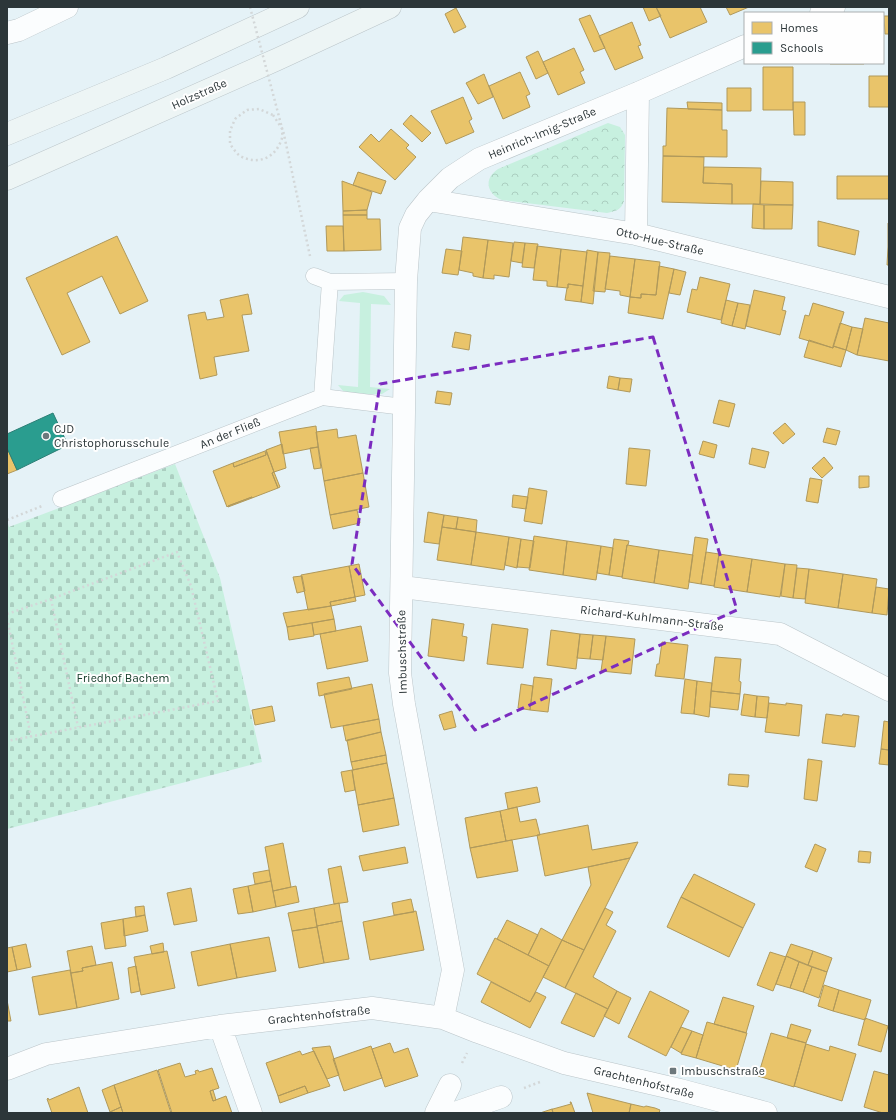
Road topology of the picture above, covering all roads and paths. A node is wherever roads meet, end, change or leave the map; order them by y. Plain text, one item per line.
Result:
1 (67, 7) edge
2 (250, 7) edge
3 (298, 7) edge
4 (390, 7) edge
5 (834, 7) edge
6 (822, 12) edge
7 (7, 33) edge
8 (744, 46) edge
9 (638, 93) junction
10 (7, 134) edge
11 (7, 179) edge
12 (428, 200) junction
13 (636, 234) junction
14 (314, 276) joint
15 (406, 281) junction
16 (330, 282) junction
17 (889, 297) edge
18 (322, 397) junction
19 (404, 407) junction
20 (61, 499) joint
21 (7, 520) edge
22 (402, 587) junction
23 (51, 599) junction
24 (7, 614) edge
25 (7, 618) edge
26 (889, 690) edge
27 (78, 727) junction
28 (31, 737) junction
29 (7, 741) edge
30 (443, 1018) junction
31 (220, 1026) junction
32 (478, 1032) junction
33 (564, 1062) junction
34 (7, 1069) edge
35 (450, 1085) joint
36 (501, 1097) joint
37 (251, 1113) edge
38 (436, 1113) edge
39 (456, 1113) edge
40 (766, 1113) edge

1 - 7 street
2 - 14 path, bridge
3 - 10 main road
4 - 11 main road, Holzstraße
5 - 6 street
8 - 9 street, Heinrich-Imig-Straße
9 - 12 street, Heinrich-Imig-Straße
9 - 13 street
12 - 13 street, Otto-Hue-Straße
12 - 15 street, Heinrich-Imig-Straße
13 - 17 street, Otto-Hue-Straße
14 - 16 lane
15 - 16 lane
15 - 19 street, Imbuschstraße
16 - 18 lane
18 - 19 lane, An der Fließ
18 - 20 lane, An der Fließ
19 - 22 street, Imbuschstraße
20 - 21 path
22 - 26 street, Richard-Kuhlmann-Straße
22 - 30 street, Imbuschstraße
23 - 24 path
23 - 27 path
23 - 27 path
25 - 28 path
27 - 28 path
28 - 29 path
30 - 31 street, Grachtenhofstraße
30 - 32 street, Grachtenhofstraße
31 - 34 street, Grachtenhofstraße
31 - 37 street
32 - 33 street, Grachtenhofstraße
32 - 35 path
33 - 36 path
33 - 40 street, Grachtenhofstraße
35 - 38 street
36 - 39 street

